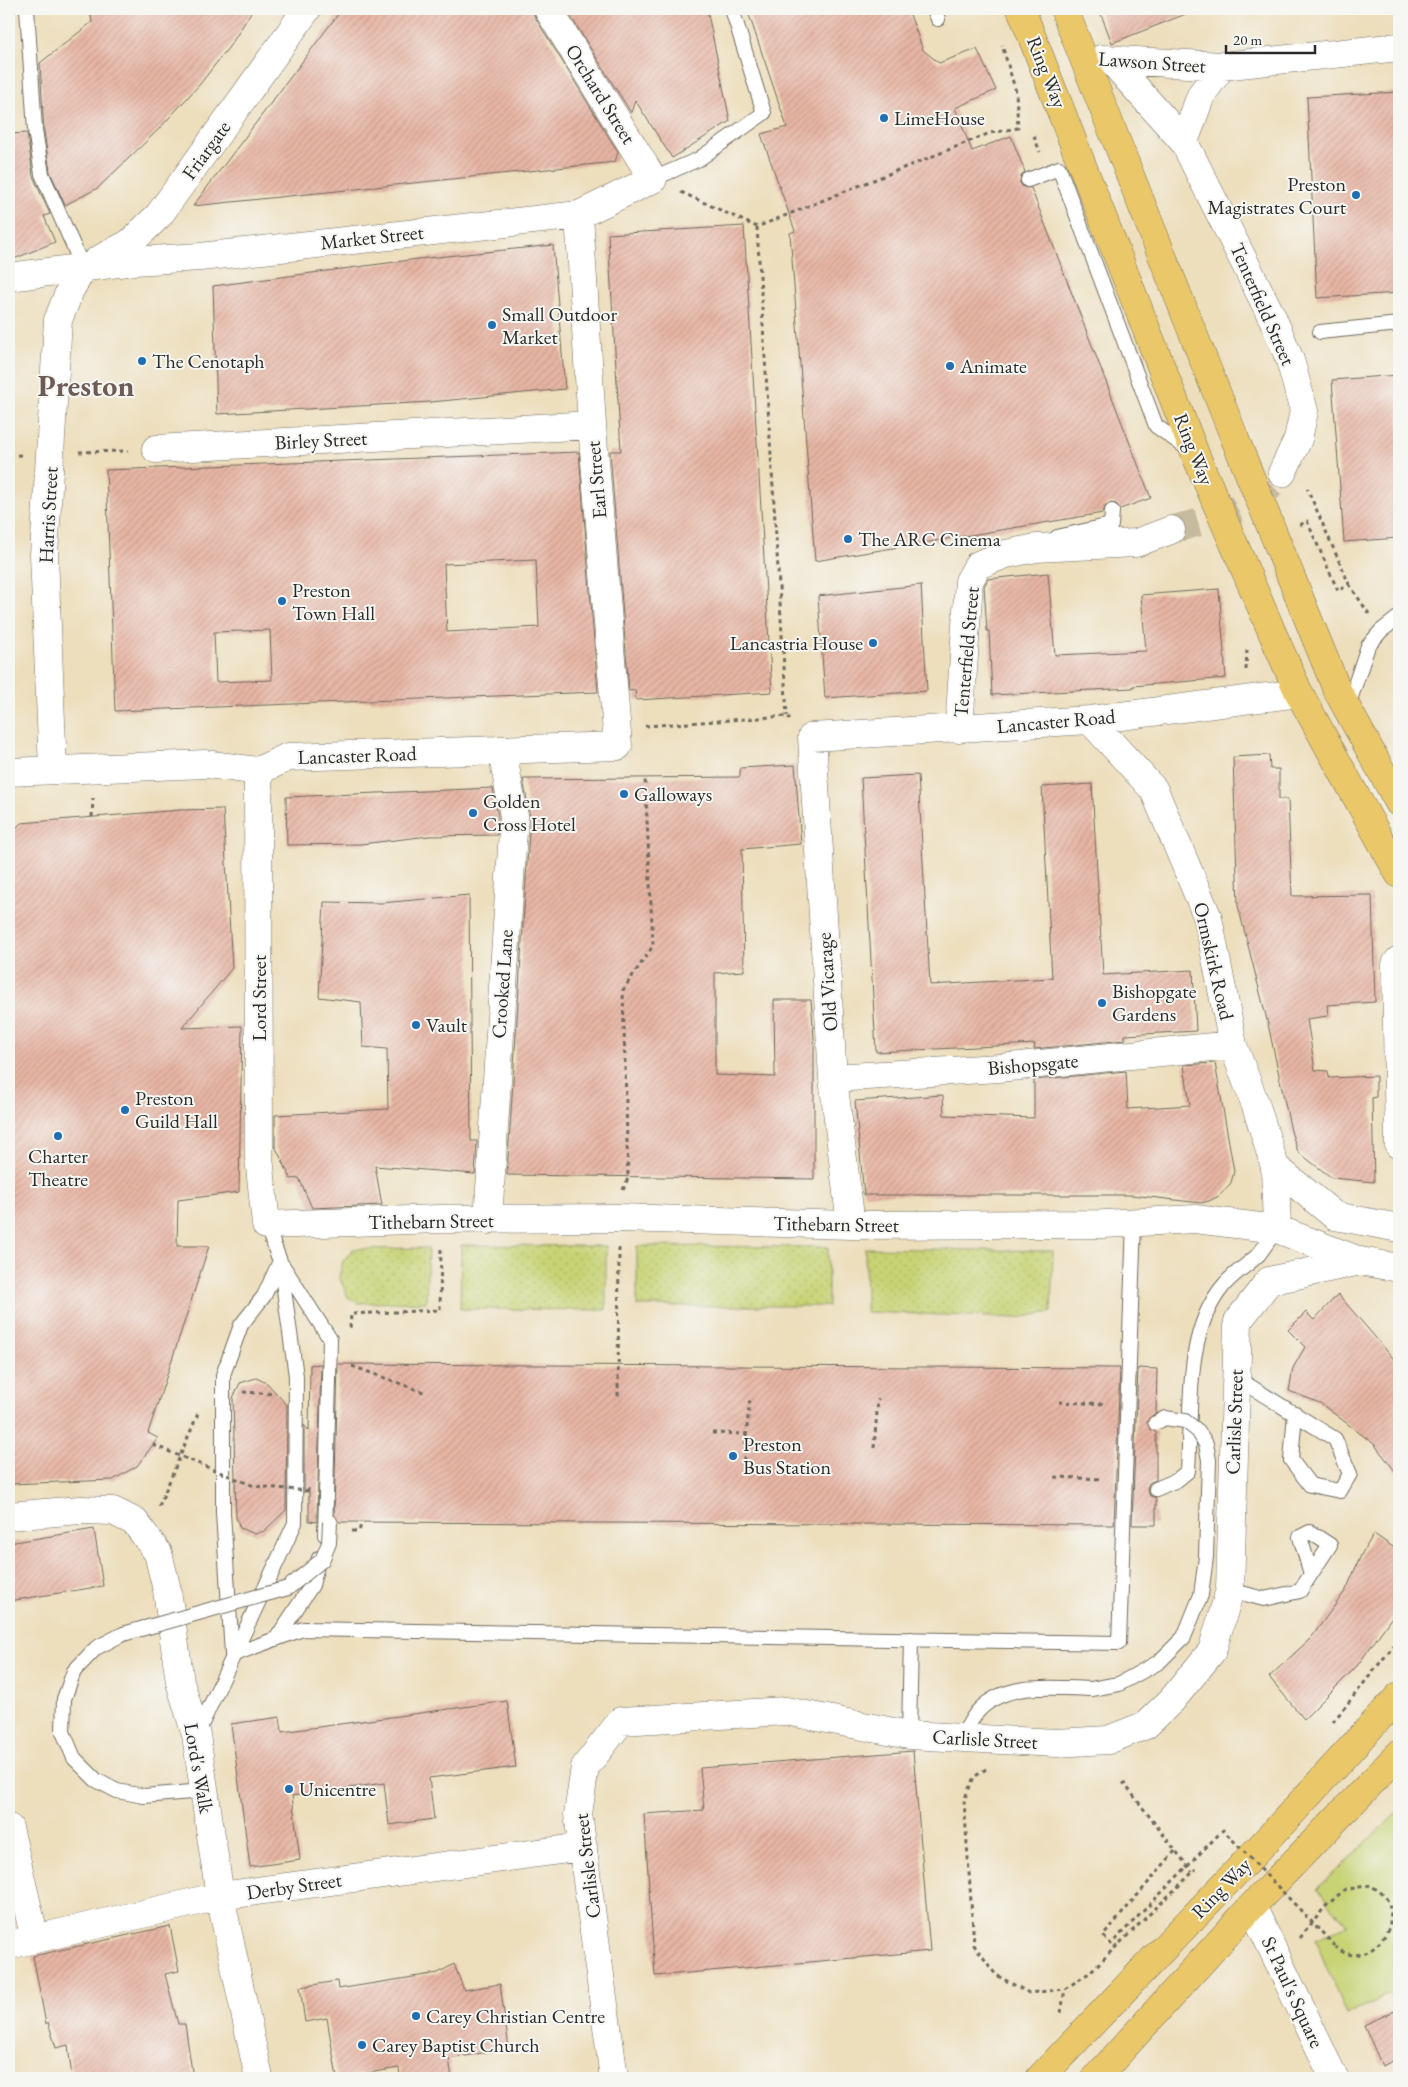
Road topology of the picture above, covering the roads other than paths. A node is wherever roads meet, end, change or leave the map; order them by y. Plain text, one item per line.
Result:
1 (26, 9) edge
2 (307, 9) edge
3 (548, 9) edge
4 (732, 9) edge
5 (1022, 9) edge
6 (1064, 9) edge
7 (1399, 47) edge
8 (1097, 58) junction
9 (1222, 66) junction
10 (1184, 142) junction
11 (653, 179) junction
12 (1028, 180) dead end
13 (579, 215) junction
14 (83, 268) junction
15 (9, 277) edge
16 (1399, 324) edge
17 (1320, 332) dead end
18 (592, 424) junction
19 (156, 449) road end
20 (1196, 456) junction
21 (1282, 473) tunnel mouth
22 (1112, 511) dead end
23 (1171, 530) tunnel mouth
24 (1006, 554) junction
25 (1399, 617) edge
26 (1299, 693) junction
27 (1342, 700) junction
28 (1090, 720) junction
29 (960, 729) junction
30 (812, 737) joint
31 (618, 746) joint
32 (502, 750) junction
33 (54, 769) junction
34 (258, 771) junction
35 (9, 772) edge
36 (1399, 803) edge
37 (1399, 874) edge
38 (1399, 960) edge
39 (1233, 1046) junction
40 (1399, 1062) edge
41 (833, 1078) junction
42 (1399, 1145) edge
43 (1275, 1167) junction
44 (488, 1220) junction
45 (1134, 1222) junction
46 (851, 1225) junction
47 (266, 1226) junction
48 (1399, 1228) edge
49 (1277, 1229) junction
50 (280, 1261) junction
51 (1360, 1261) junction
52 (1399, 1268) edge
53 (1235, 1377) junction
54 (1295, 1413) junction
55 (1156, 1423) dead end
56 (1156, 1489) dead end
57 (9, 1516) edge
58 (330, 1522) dead end
59 (1311, 1574) dead end
60 (1230, 1590) junction
61 (276, 1639) junction
62 (911, 1639) junction
63 (232, 1655) junction
64 (1399, 1696) edge
65 (196, 1735) junction
66 (909, 1735) junction
67 (962, 1737) junction
68 (1399, 1754) edge
69 (203, 1791) junction
70 (9, 1828) edge
71 (583, 1847) junction
72 (220, 1896) junction
73 (1252, 1906) junction
74 (22, 1942) edge
75 (259, 2078) edge
76 (614, 2078) edge
77 (1040, 2078) edge
78 (1096, 2078) edge
79 (1334, 2078) edge

1 - 14 lane
2 - 14 street, Friargate
3 - 11 street, Orchard Street
4 - 11 lane
5 - 20 highway, Ring Way
6 - 8 highway, Ring Way
7 - 9 street, Lawson Street
8 - 9 street, Lawson Street
8 - 10 street, Tenterfield Street
8 - 27 highway, Ring Way, bridge
9 - 10 street
10 - 21 street, Tenterfield Street
11 - 13 street, Market Street
12 - 20 lane
13 - 14 street, Market Street
13 - 18 street, Earl Street
14 - 15 street, Market Street
14 - 33 street, Harris Street
16 - 17 lane
18 - 19 street, Birley Street
18 - 31 street, Earl Street
20 - 26 highway, Ring Way, bridge
22 - 24 lane
23 - 24 street, Tenterfield Street
24 - 29 street, Tenterfield Street
25 - 27 lane
26 - 28 street, Lancaster Road
26 - 37 highway, Ring Way
27 - 36 highway, Ring Way
28 - 29 street, Lancaster Road
28 - 39 street, Ormskirk Road
29 - 30 street, Lancaster Road
30 - 41 street, Old Vicarage
31 - 32 street, Lancaster Road
32 - 34 street, Lancaster Road
32 - 44 street, Crooked Lane
33 - 34 street
33 - 35 street
34 - 47 street, Lord Street
38 - 40 street
39 - 41 street, Bishopsgate
39 - 43 street, Ormskirk Road
40 - 42 street
41 - 46 street, Old Vicarage
43 - 48 street
43 - 49 street, Ormskirk Road
44 - 46 street, Tithebarn Street
44 - 47 street, Tithebarn Street
45 - 46 street, Tithebarn Street
45 - 49 street, Tithebarn Street
45 - 62 lane
47 - 50 lane
49 - 51 street, Tithebarn Street
49 - 56 lane
50 - 61 lane
50 - 63 lane
50 - 63 lane
51 - 52 street, Tithebarn Street
51 - 53 street, Carlisle Street
53 - 54 lane
53 - 60 street, Carlisle Street
54 - 54 lane
55 - 67 lane, bridge
57 - 65 street, Lord's Walk
58 - 69 lane, bridge
59 - 60 lane
60 - 67 street, Carlisle Street
61 - 62 lane
61 - 63 lane
62 - 66 lane
63 - 65 lane
64 - 77 highway, Ring Way
65 - 69 street, Lord's Walk
66 - 67 street, Carlisle Street
66 - 71 street, Carlisle Street
68 - 73 highway, Ring Way
69 - 72 street, Lord's Walk
70 - 74 street
71 - 72 street, Derby Street
71 - 76 street, Carlisle Street
72 - 74 street, Derby Street
72 - 75 street, Lord's Walk
73 - 78 highway, Ring Way
73 - 79 street, St Paul's Square

